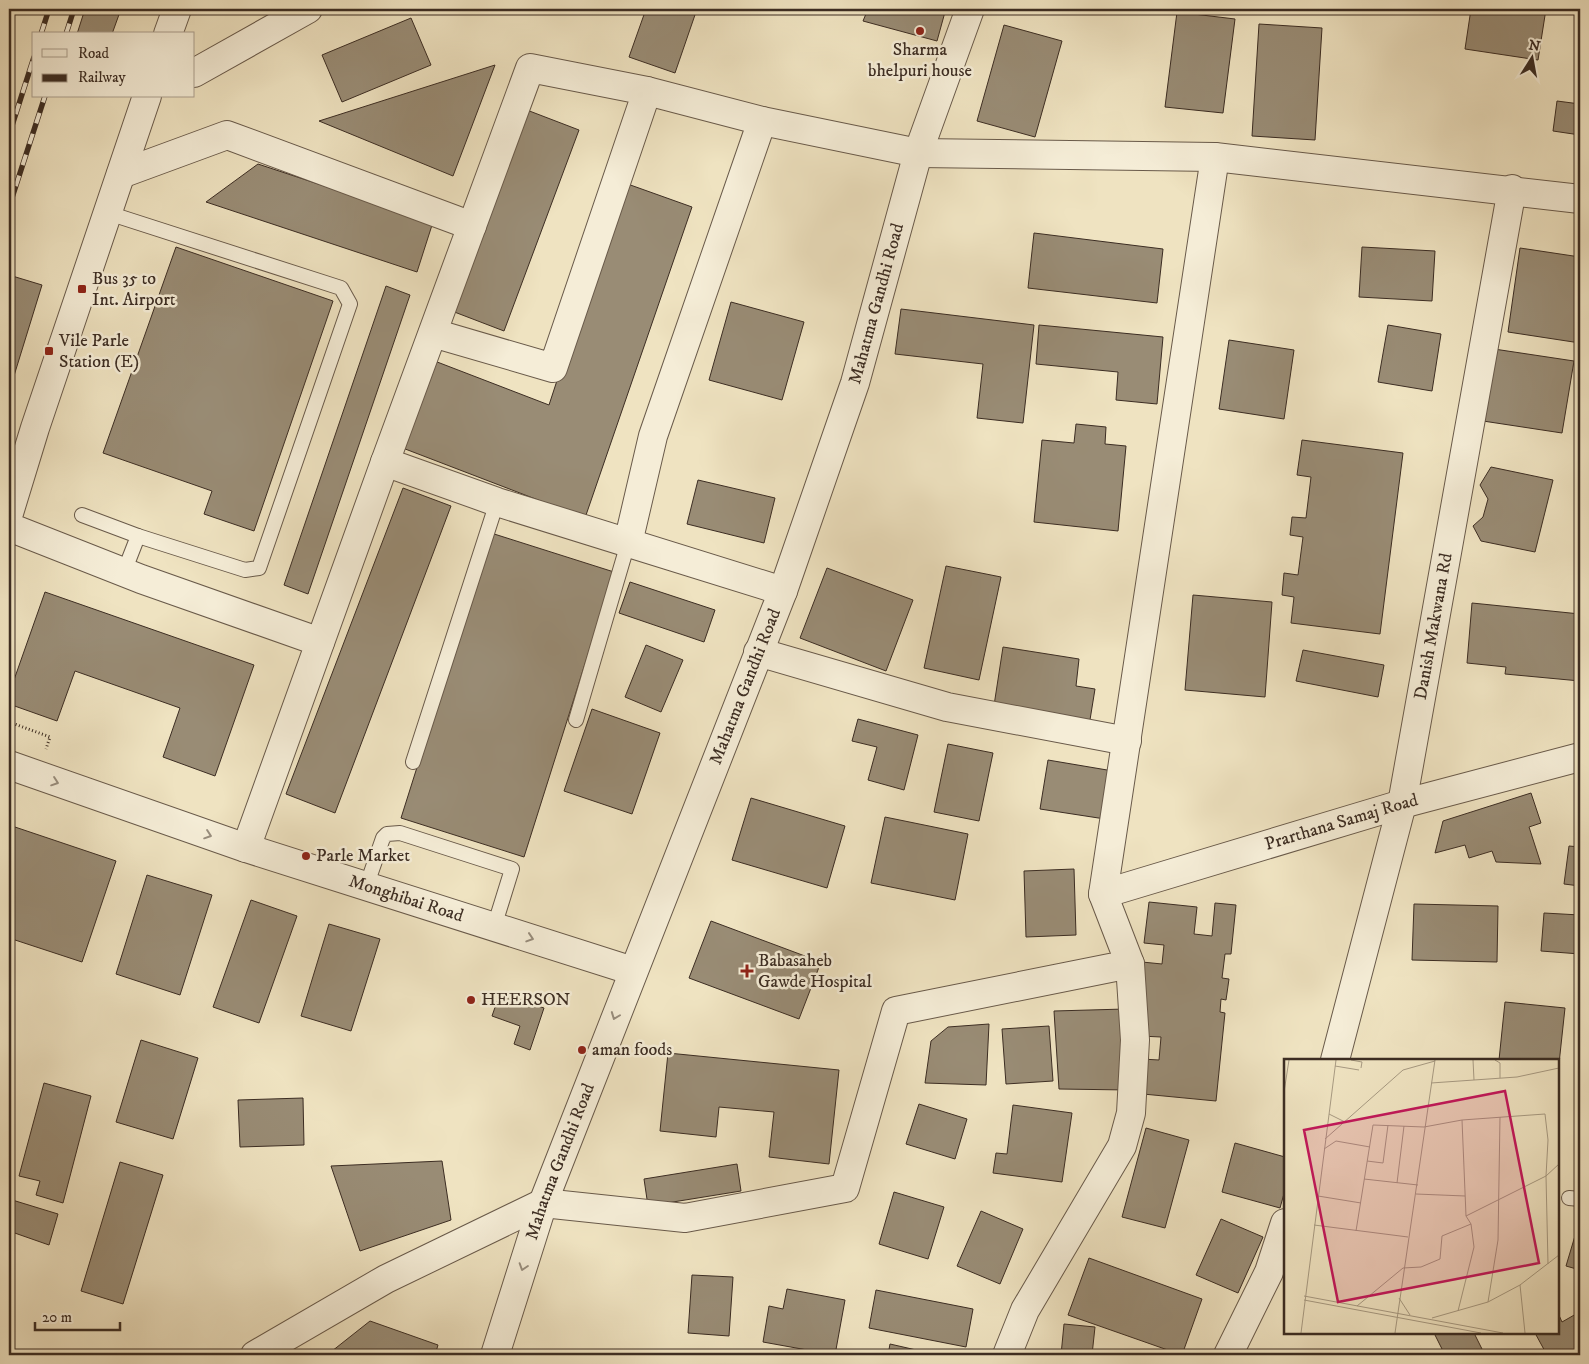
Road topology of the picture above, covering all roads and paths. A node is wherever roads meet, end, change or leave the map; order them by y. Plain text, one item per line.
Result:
1 (177, 9) edge
2 (308, 9) edge
3 (970, 9) edge
4 (169, 32) edge
5 (195, 72) edge
6 (648, 91) junction
7 (149, 98) edge
8 (762, 121) junction
9 (918, 153) junction
10 (1216, 157) junction
11 (121, 174) junction
12 (1512, 189) junction
13 (1580, 199) edge
14 (108, 213) junction
15 (472, 226) junction
16 (433, 333) junction
17 (385, 462) junction
18 (497, 502) junction
19 (9, 513) edge
20 (82, 515) dead end
21 (9, 527) edge
22 (138, 536) junction
23 (628, 543) junction
24 (124, 572) junction
25 (783, 591) junction
26 (320, 642) junction
27 (758, 652) junction
28 (576, 720) dead end
29 (9, 722) edge
30 (50, 736) dead end
31 (1127, 741) junction
32 (1580, 757) edge
33 (413, 762) dead end
34 (9, 765) edge
35 (1402, 804) junction
36 (246, 848) junction
37 (366, 887) junction
38 (1104, 894) junction
39 (494, 927) junction
40 (1130, 964) junction
41 (633, 971) junction
42 (1335, 1059) edge
43 (543, 1203) junction
44 (1284, 1226) edge
45 (255, 1355) edge
46 (495, 1355) edge
47 (1006, 1355) edge
48 (1228, 1355) edge

1 - 4 street
2 - 5 street
3 - 9 street, Mahatma Gandhi Road
6 - 8 street
6 - 15 street
6 - 16 street
7 - 11 street
8 - 9 street
8 - 23 street
9 - 10 street
9 - 25 street, Mahatma Gandhi Road
10 - 12 street
10 - 31 street
11 - 14 street
11 - 15 street
12 - 13 street
12 - 35 street, Danish Makwana Rd
14 - 19 street
14 - 22 lane
15 - 16 street
16 - 17 street
17 - 18 street
17 - 26 street
18 - 23 street
18 - 33 lane
20 - 22 lane
21 - 24 street
22 - 24 lane
23 - 25 street
23 - 28 lane
24 - 26 street
25 - 27 street, Mahatma Gandhi Road
26 - 36 street
27 - 31 street
27 - 41 street, Mahatma Gandhi Road
29 - 30 path
31 - 38 street
32 - 35 street, Prarthana Samaj Road
34 -> 36 street, Monghibai Road
35 - 38 street, Prarthana Samaj Road
35 - 42 street, Danish Makwana Rd
36 - 37 street, Monghibai Road
37 - 39 street, Monghibai Road
37 - 39 lane
38 - 40 street
39 -> 41 street, Monghibai Road
40 - 43 street
40 - 47 street
41 -> 43 street, Mahatma Gandhi Road
43 - 45 street
43 -> 46 street, Mahatma Gandhi Road
44 - 48 street

